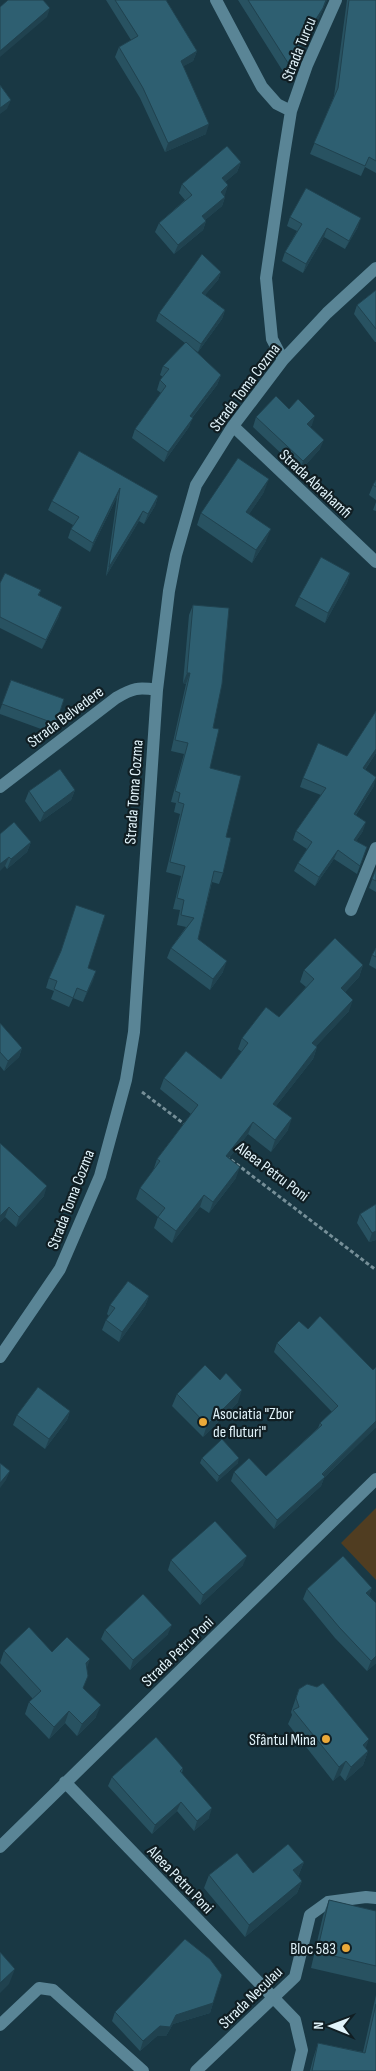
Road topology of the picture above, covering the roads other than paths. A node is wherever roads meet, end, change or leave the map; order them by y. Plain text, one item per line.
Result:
1 (216, 0) edge
2 (336, 0) edge
3 (291, 111) junction
4 (376, 268) edge
5 (283, 360) junction
6 (233, 426) junction
7 (376, 562) edge
8 (157, 690) junction
9 (0, 788) edge
10 (376, 848) edge
11 (351, 910) dead end
12 (0, 1357) edge
13 (376, 1479) edge
14 (65, 1782) junction
15 (0, 1847) edge
16 (376, 1898) edge
17 (274, 1998) junction
18 (0, 2025) edge
19 (143, 2071) edge
20 (196, 2071) edge
21 (297, 2071) edge

1 - 3 street
2 - 3 street, Strada Turcu
3 - 5 street, Strada Turcu
4 - 5 street, Strada Toma Cozma
5 - 6 street, Strada Toma Cozma
6 - 7 street, Strada Abrahamfi
6 - 8 street, Strada Toma Cozma
8 - 9 street, Strada Belvedere
8 - 12 street, Strada Toma Cozma
10 - 11 street
13 - 14 street, Strada Petru Poni
14 - 15 street, Strada Petru Poni
14 - 17 street, Aleea Petru Poni
16 - 17 street, Strada Neculau
17 - 20 street, Strada Neculau
17 - 21 street, Aleea Petru Poni
18 - 19 street

